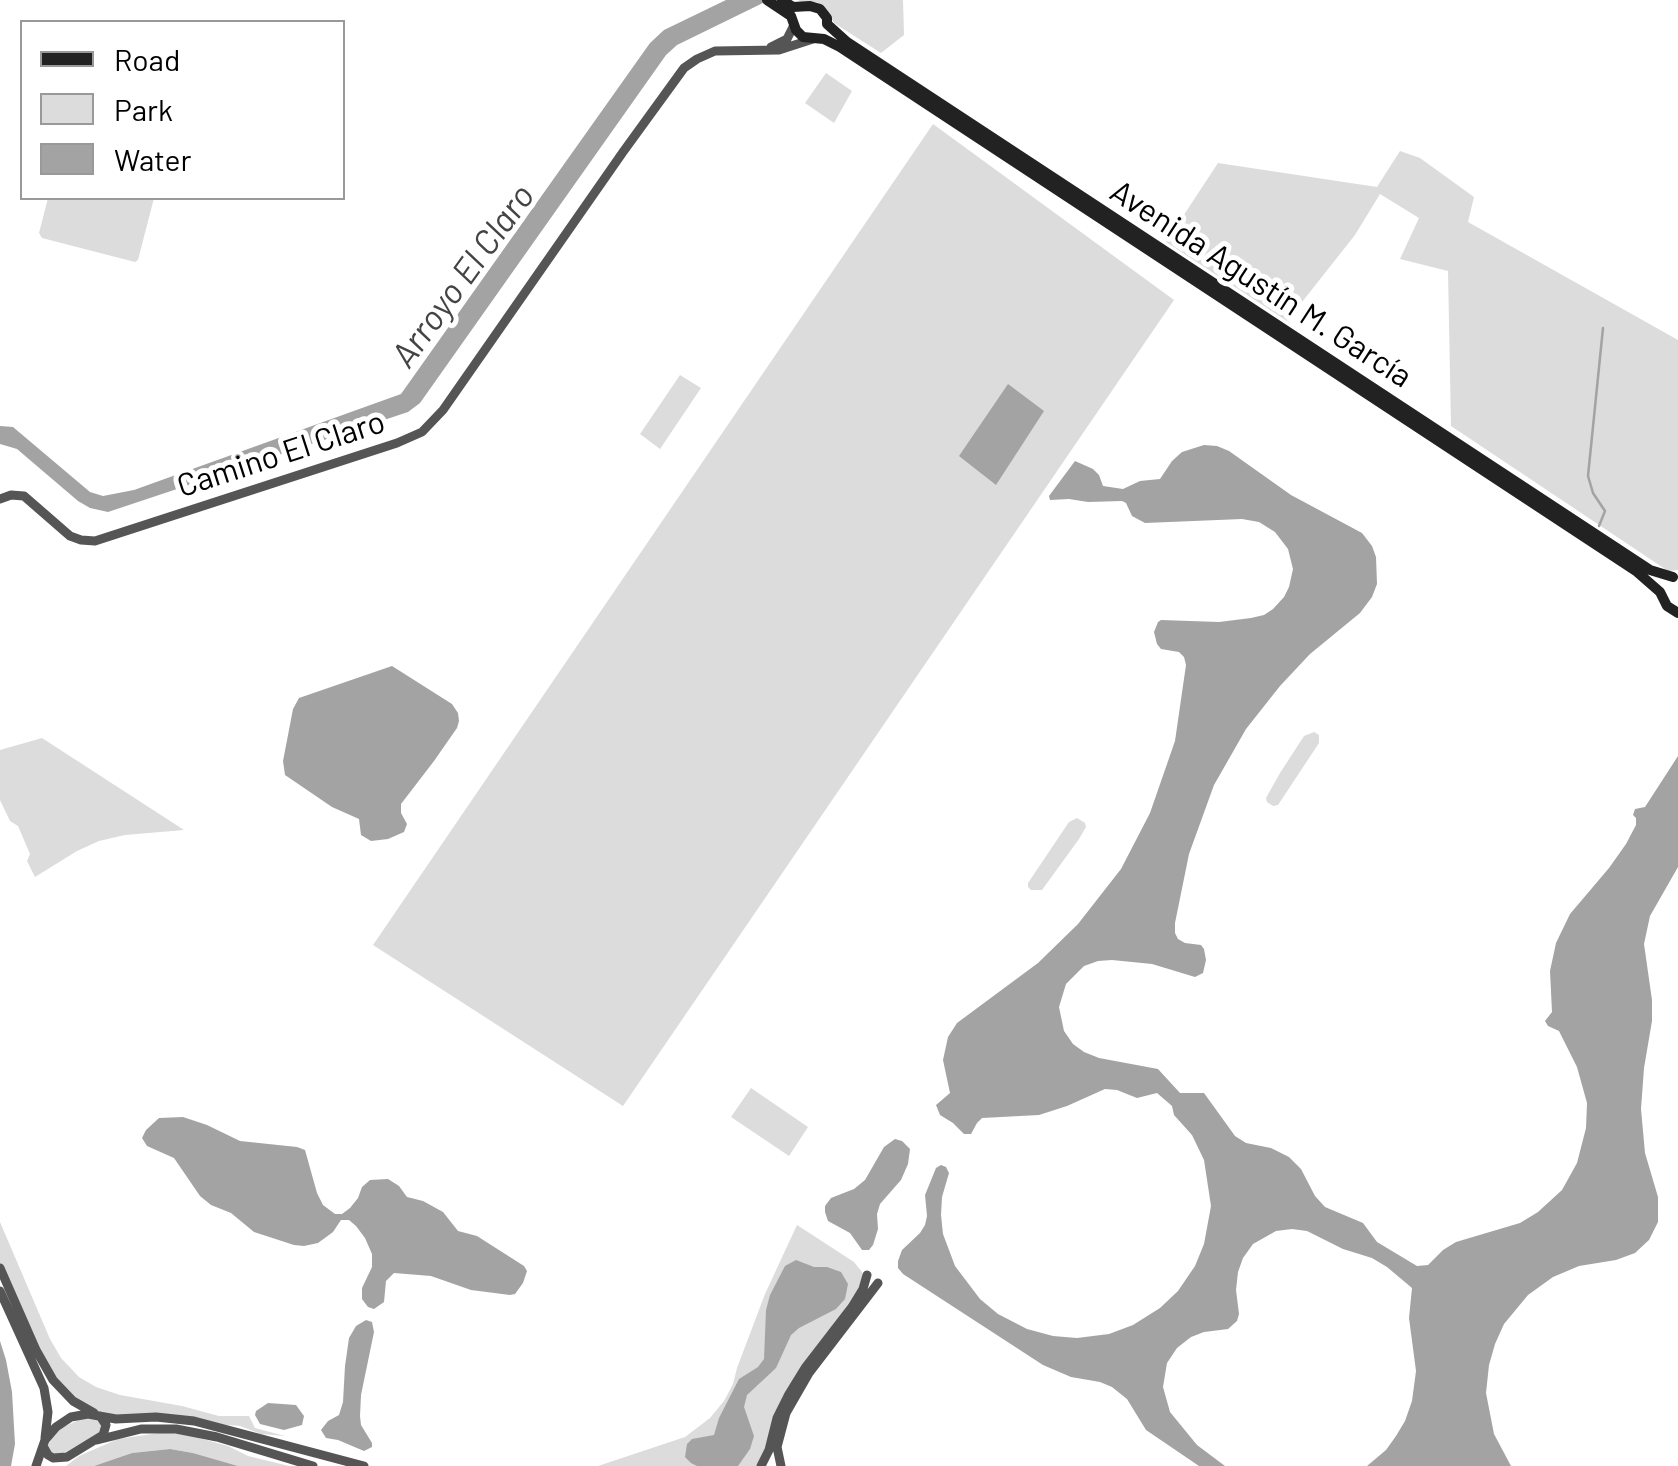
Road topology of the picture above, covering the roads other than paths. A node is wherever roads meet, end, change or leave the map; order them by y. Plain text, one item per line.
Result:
1 (777, 2) edge
2 (804, 7) junction
3 (794, 23) junction
4 (827, 24) junction
5 (816, 38) junction
6 (764, 49) junction
7 (0, 499) edge
8 (1675, 577) edge
9 (1660, 592) junction
10 (1678, 614) edge
11 (0, 1268) edge
12 (866, 1275) dead end
13 (878, 1283) dead end
14 (0, 1291) edge
15 (98, 1415) junction
16 (97, 1440) junction
17 (44, 1443) junction
18 (67, 1456) junction
19 (36, 1466) edge
20 (56, 1466) edge
21 (313, 1466) edge
22 (364, 1466) edge
23 (761, 1466) edge
24 (781, 1466) edge

1 - 2 main road
1 - 3 main road
2 - 3 main road
2 - 4 main road
3 - 5 main road
3 - 6 street
4 - 5 main road
4 - 8 main road, Avenida Agustín M. García
5 - 6 street, Camino El Claro
5 - 9 main road, Avenida Agustín M. García
6 - 7 street, Camino El Claro
8 - 9 main road
9 - 10 main road, Avenida Agustín M. García
11 - 15 street
12 - 23 street
13 - 24 street
14 - 17 street
15 - 16 street
15 - 17 street
15 - 22 street
16 - 18 street
16 - 21 street
17 - 18 street
17 - 19 street
18 - 20 street

